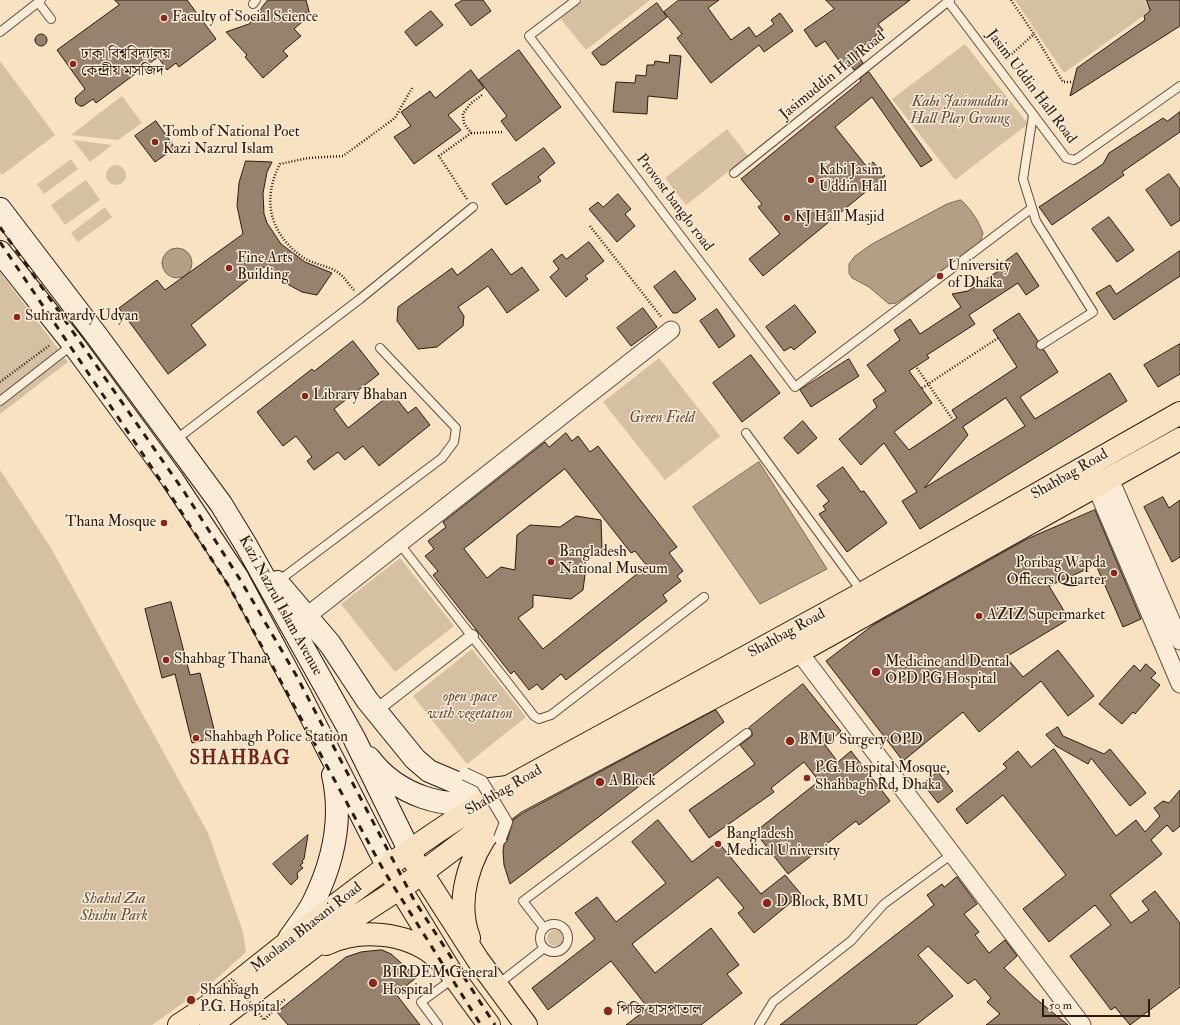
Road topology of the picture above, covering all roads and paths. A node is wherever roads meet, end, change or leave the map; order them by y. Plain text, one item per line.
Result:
1 (576, 0) edge
2 (1011, 0) edge
3 (40, 1) edge
4 (949, 1) edge
5 (51, 19) dead end
6 (0, 32) edge
7 (1034, 34) junction
8 (997, 67) junction
9 (1074, 82) dead end
10 (1180, 86) edge
11 (412, 88) dead end
12 (482, 95) dead end
13 (1032, 115) junction
14 (504, 132) dead end
15 (471, 133) junction
16 (734, 172) dead end
17 (473, 208) joint
18 (1032, 208) junction
19 (0, 209) edge
20 (590, 226) dead end
21 (0, 252) edge
22 (360, 299) junction
23 (671, 330) joint
24 (998, 338) dead end
25 (73, 344) junction
26 (50, 345) dead end
27 (1041, 345) dead end
28 (380, 348) dead end
29 (917, 368) dead end
30 (0, 382) edge
31 (929, 384) junction
32 (922, 388) dead end
33 (0, 401) edge
34 (1180, 414) edge
35 (953, 420) dead end
36 (746, 433) dead end
37 (1180, 439) edge
38 (174, 441) junction
39 (1103, 483) junction
40 (399, 542) junction
41 (246, 545) junction
42 (277, 582) junction
43 (863, 593) junction
44 (704, 597) dead end
45 (307, 616) junction
46 (472, 636) junction
47 (1180, 640) edge
48 (1164, 647) junction
49 (799, 652) junction
50 (1180, 684) edge
51 (375, 711) junction
52 (747, 733) dead end
53 (354, 738) junction
54 (329, 754) junction
55 (465, 774) dead end
56 (512, 794) junction
57 (500, 838) dead end
58 (952, 854) junction
59 (404, 869) junction
60 (544, 928) junction
61 (544, 948) junction
62 (290, 952) junction
63 (478, 960) junction
64 (454, 977) junction
65 (496, 986) junction
66 (209, 995) dead end
67 (285, 999) dead end
68 (179, 1025) edge
69 (211, 1025) edge
70 (438, 1025) edge
71 (489, 1025) edge
72 (526, 1025) edge
73 (759, 1025) edge
74 (1082, 1025) edge

1 - 18 lane, Provost banglo road
2 - 7 path
3 - 5 lane
3 - 6 lane
4 - 8 lane, Jasim Uddin Hall Road
4 - 16 lane, Jasimuddin Hall Road
7 - 8 path
7 - 9 path
8 - 13 lane, Jasim Uddin Hall Road
10 - 13 lane, Jasim Uddin Hall Road
11 - 22 path
12 - 15 path
13 - 18 lane
14 - 15 path
15 - 17 path
17 - 22 lane
18 - 27 lane
19 - 38 main road, Kazi Nazrul Islam Avenue
20 - 23 path
21 - 25 main road, Kazi Nazrul Islam Avenue
22 - 38 lane
23 - 40 street
24 - 31 path
25 - 33 lane
25 - 54 main road, Kazi Nazrul Islam Avenue
26 - 30 path
28 - 42 lane
29 - 31 path
31 - 32 path
31 - 35 path
34 - 43 highway, Shahbag Road
36 - 43 lane
37 - 39 highway, Shahbag Road
38 - 41 main road, Kazi Nazrul Islam Avenue
39 - 47 street
39 - 48 street
39 - 49 highway, Shahbag Road
40 - 45 street
40 - 46 lane
41 - 42 main road
41 - 53 main road, Kazi Nazrul Islam Avenue
42 - 45 main road
43 - 56 highway, Shahbag Road
44 - 46 lane
45 - 51 main road
46 - 51 street
47 - 48 street
48 - 50 street
49 - 56 highway, Shahbag Road
49 - 58 street
51 - 56 main road
52 - 60 lane
53 - 56 main road
53 - 59 main road, Kazi Nazrul Islam Avenue
54 - 59 main road, Kazi Nazrul Islam Avenue
54 - 62 main road
55 - 57 street, bridge
56 - 59 highway, Shahbag Road
56 - 63 highway
58 - 73 lane
58 - 74 street
59 - 62 highway, Maolana Bhasani Road
59 - 63 highway, Kazi Nazrul Islam Avenue
59 - 64 highway, Kazi Nazrul Islam Avenue
60 - 61 lane
60 - 61 lane
61 - 65 lane
62 - 64 highway
62 - 68 highway, Maolana Bhasani Road
62 - 69 highway, Maolana Bhasani Road
63 - 65 highway, Kazi Nazrul Islam Avenue
64 - 70 lane
64 - 71 highway, Kazi Nazrul Islam Avenue
65 - 72 highway, Kazi Nazrul Islam Avenue
66 - 67 path, bridge

